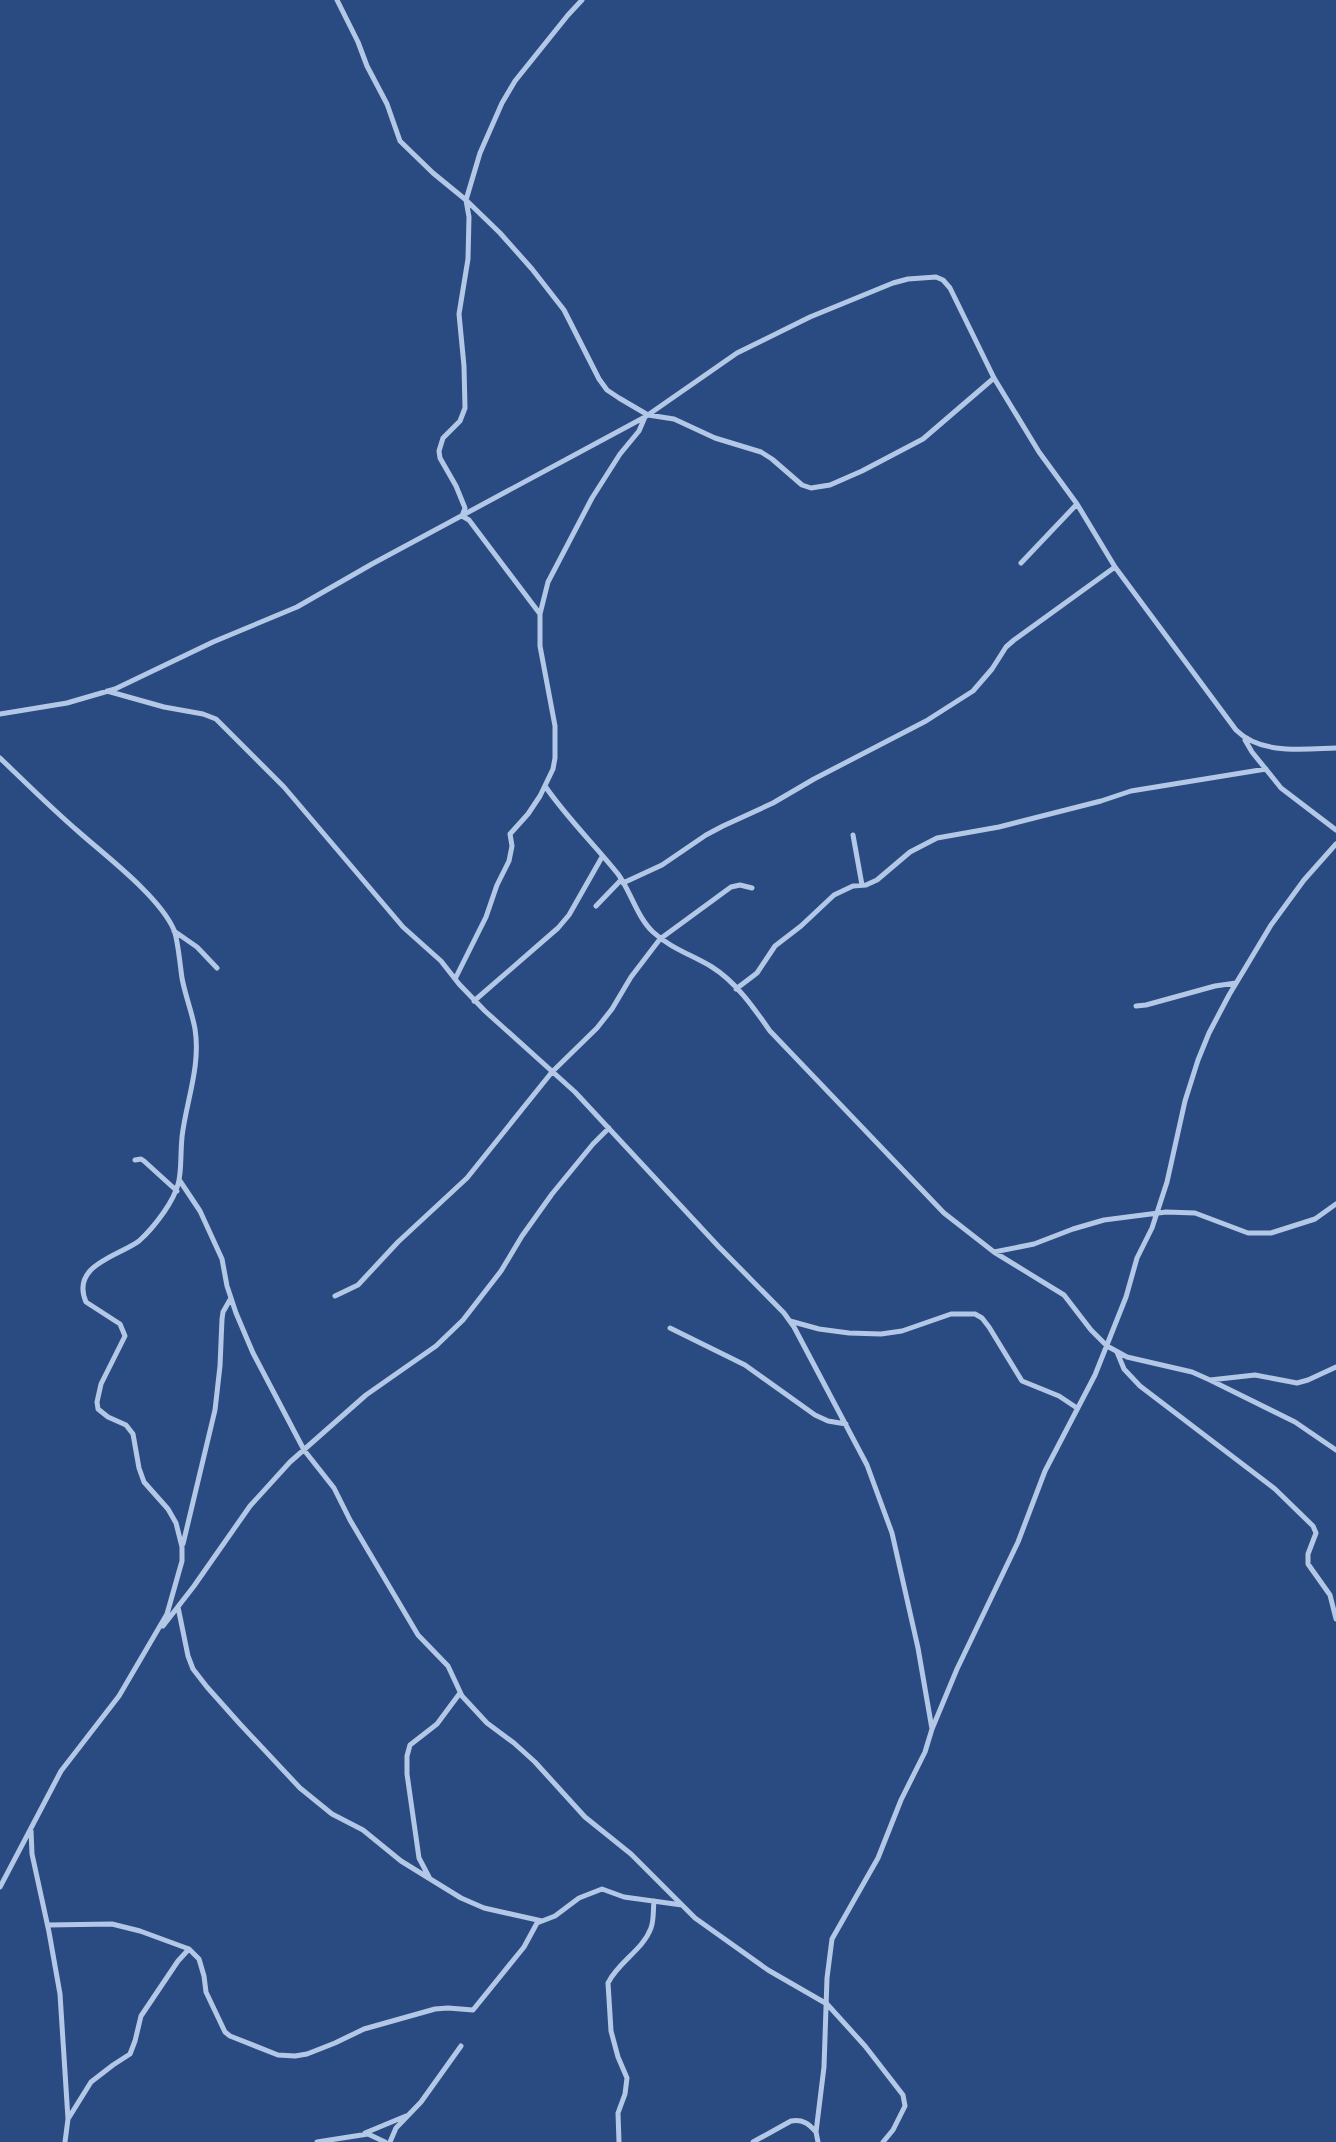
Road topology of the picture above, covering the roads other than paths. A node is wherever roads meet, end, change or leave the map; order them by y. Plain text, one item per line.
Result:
1 (337, 0) edge
2 (582, 0) edge
3 (466, 200) junction
4 (994, 378) junction
5 (647, 416) junction
6 (1077, 504) junction
7 (462, 516) junction
8 (1021, 563) dead end
9 (1115, 567) junction
10 (540, 614) junction
11 (107, 691) junction
12 (0, 714) edge
13 (1243, 737) junction
14 (1336, 748) edge
15 (0, 758) edge
16 (1266, 769) junction
17 (545, 786) junction
18 (1336, 830) edge
19 (853, 835) dead end
20 (1336, 844) edge
21 (602, 857) junction
22 (622, 881) junction
23 (862, 885) junction
24 (752, 888) dead end
25 (596, 906) dead end
26 (174, 931) junction
27 (660, 939) junction
28 (216, 968) dead end
29 (455, 979) junction
30 (1236, 983) junction
31 (736, 989) junction
32 (474, 1001) junction
33 (1136, 1006) dead end
34 (552, 1072) junction
35 (609, 1128) junction
36 (135, 1160) dead end
37 (180, 1181) junction
38 (177, 1191) junction
39 (1336, 1204) edge
40 (1156, 1213) junction
41 (994, 1252) junction
42 (335, 1296) dead end
43 (231, 1298) junction
44 (790, 1320) junction
45 (670, 1328) dead end
46 (1107, 1346) junction
47 (1117, 1351) junction
48 (1336, 1367) edge
49 (1210, 1380) junction
50 (1077, 1408) junction
51 (846, 1424) junction
52 (304, 1450) junction
53 (1336, 1450) edge
54 (182, 1547) junction
55 (178, 1607) junction
56 (1336, 1619) edge
57 (152, 1640) junction
58 (460, 1693) junction
59 (932, 1729) junction
60 (31, 1829) junction
61 (431, 1879) junction
62 (0, 1887) edge
63 (654, 1901) junction
64 (683, 1906) junction
65 (542, 1921) junction
66 (48, 1925) junction
67 (189, 1949) junction
68 (827, 2004) junction
69 (461, 2046) dead end
70 (406, 2116) junction
71 (68, 2119) junction
72 (816, 2132) junction
73 (362, 2135) junction
74 (817, 2141) edge
75 (65, 2142) edge
76 (317, 2142) edge
77 (385, 2142) edge
78 (390, 2142) edge
79 (618, 2142) edge
80 (753, 2142) edge
81 (883, 2142) edge

1 - 3 street
2 - 3 street
3 - 5 street
3 - 7 street
4 - 5 street
4 - 5 street
4 - 6 street
5 - 7 street
5 - 10 street
6 - 8 street
6 - 9 street
7 - 10 street
7 - 11 street
9 - 13 street
9 - 22 street
10 - 17 street
11 - 12 street
11 - 29 street
13 - 14 street
13 - 16 street
15 - 26 street
16 - 18 street
16 - 23 street
17 - 21 street
17 - 29 street
19 - 23 street
20 - 30 street
21 - 22 street
21 - 32 street
22 - 25 street
22 - 27 street
23 - 31 street
24 - 27 street
26 - 28 street
26 - 37 street
27 - 31 street
27 - 34 street
29 - 32 street
30 - 33 street
30 - 40 street
31 - 41 street
32 - 34 street
34 - 35 street
34 - 42 street
35 - 44 street
35 - 52 street
36 - 38 street
37 - 38 street
37 - 43 street
38 - 54 street
39 - 40 street
40 - 41 street
40 - 46 street
41 - 46 street
43 - 52 street
43 - 54 street
44 - 50 street
44 - 51 street
45 - 51 street
46 - 47 street
46 - 50 street
47 - 49 street
47 - 56 street
48 - 49 street
49 - 53 street
50 - 59 street
51 - 59 street
52 - 55 street
52 - 58 street
54 - 57 street
55 - 57 street
55 - 61 street
57 - 60 street
58 - 61 street
58 - 64 street
59 - 68 street
60 - 62 street
60 - 66 street
61 - 65 street
63 - 64 street
63 - 65 street
63 - 79 street
64 - 68 street
65 - 67 street
66 - 67 street
66 - 71 street
67 - 71 street
68 - 72 street
68 - 81 street
69 - 70 street
70 - 73 street
70 - 78 street
71 - 75 street
72 - 74 street
72 - 80 street
73 - 76 street
73 - 77 street

